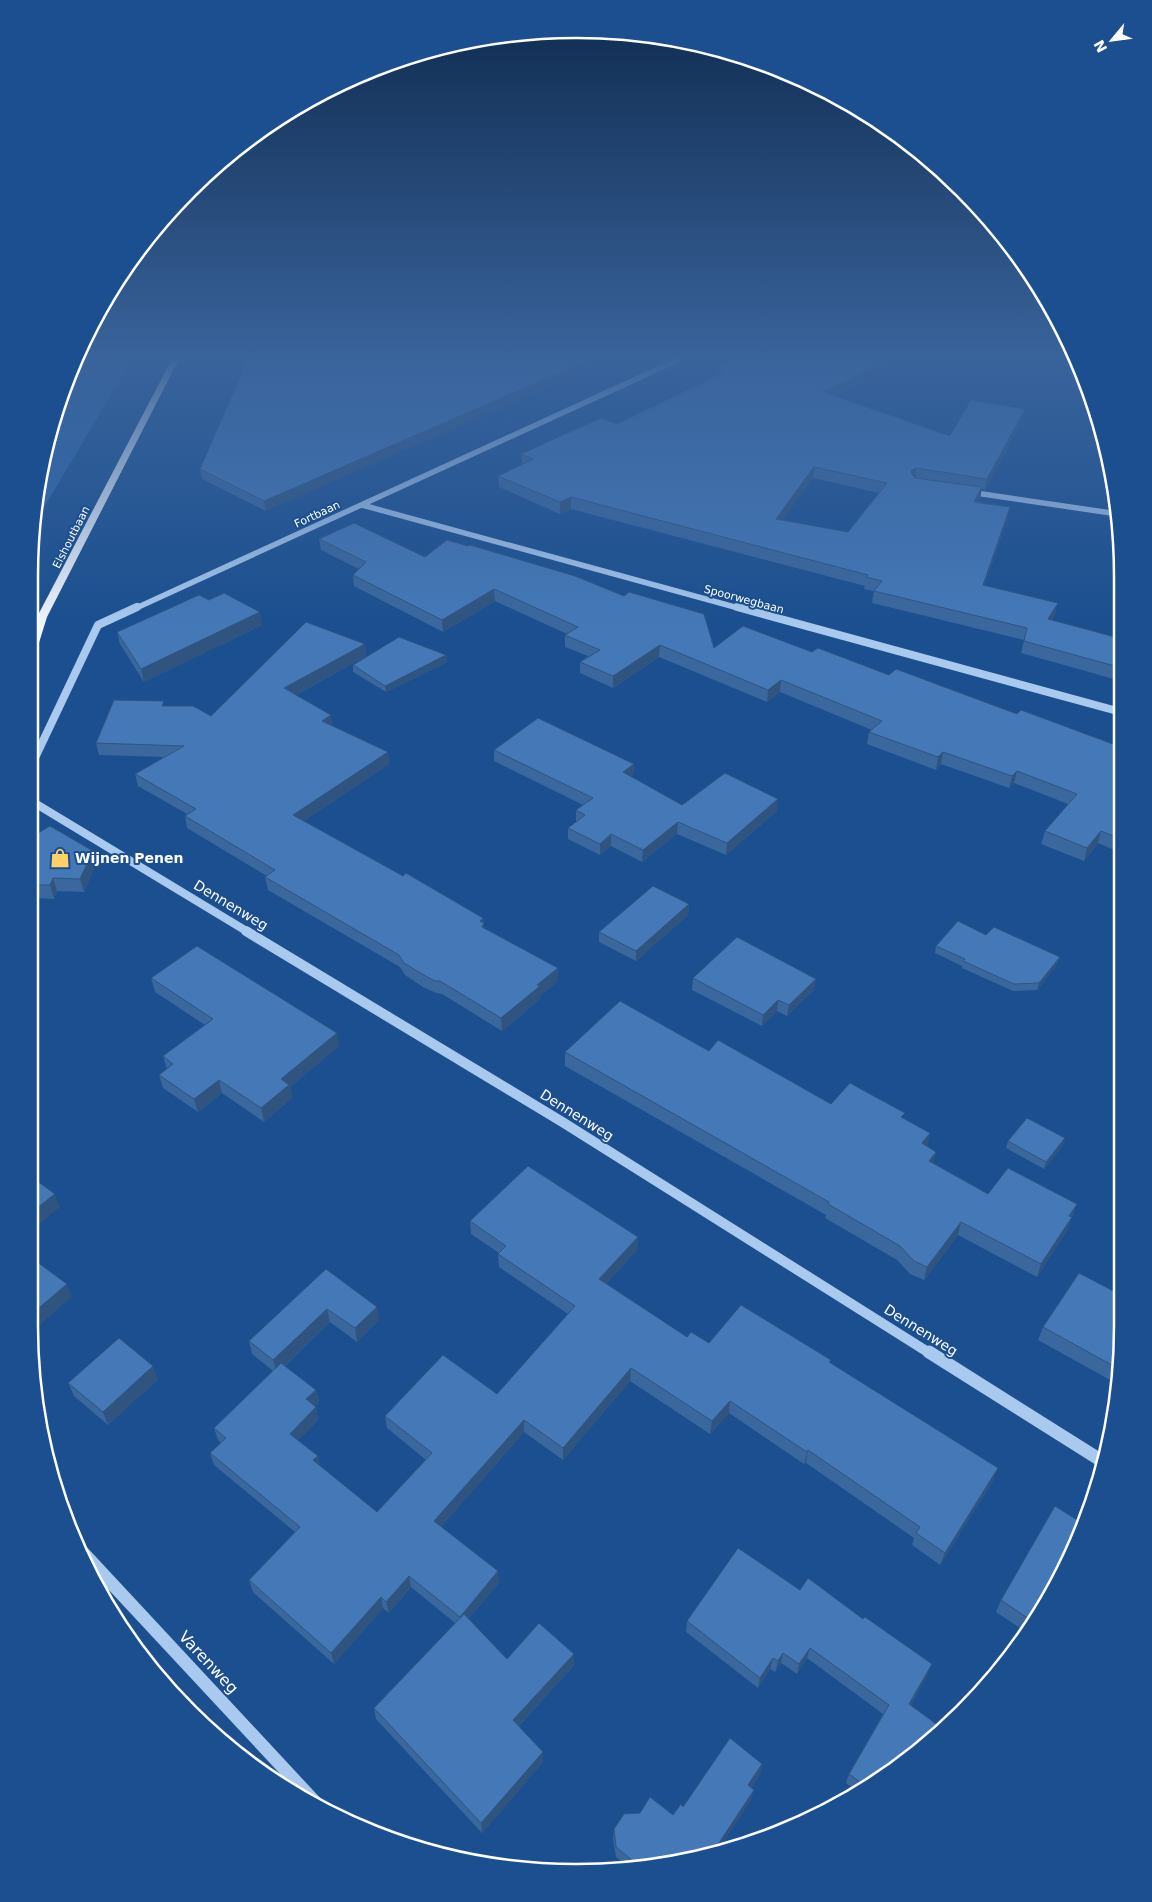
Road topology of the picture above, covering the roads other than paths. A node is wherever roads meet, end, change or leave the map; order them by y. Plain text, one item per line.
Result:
1 (130, 448) edge
2 (488, 448) edge
3 (963, 491) edge
4 (362, 505) junction
5 (1111, 513) edge
6 (38, 630) edge
7 (1114, 710) edge
8 (38, 751) edge
9 (38, 805) edge
10 (1098, 1458) edge
11 (92, 1563) edge
12 (304, 1790) edge

1 - 6 main road, Elshoutbaan
2 - 4 street, Fortbaan
3 - 5 street
4 - 7 street, Spoorwegbaan
4 - 8 street, Fortbaan
9 - 10 street, Dennenweg
11 - 12 street, Varenweg

